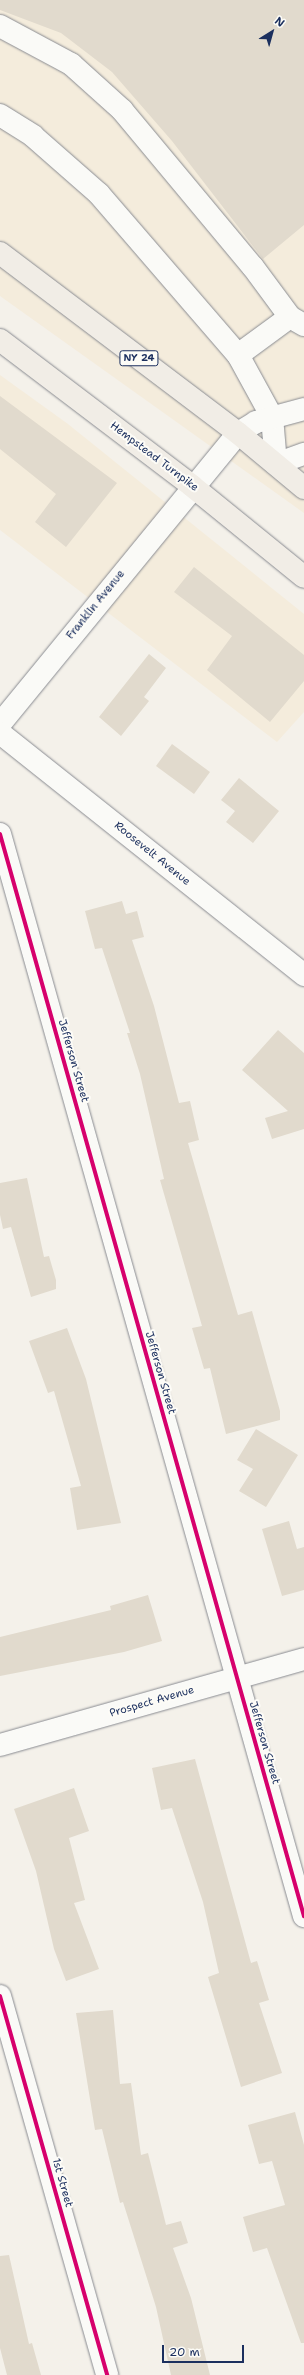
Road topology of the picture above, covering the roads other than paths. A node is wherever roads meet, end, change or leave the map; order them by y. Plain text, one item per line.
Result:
1 (0, 26) edge
2 (0, 114) edge
3 (0, 253) edge
4 (297, 321) edge
5 (0, 340) edge
6 (238, 355) junction
7 (304, 409) edge
8 (272, 417) junction
9 (238, 433) junction
10 (304, 454) edge
11 (276, 464) junction
12 (192, 486) junction
13 (304, 488) edge
14 (304, 578) edge
15 (0, 724) edge
16 (0, 733) edge
17 (0, 834) edge
18 (304, 975) edge
19 (304, 1659) edge
20 (236, 1678) junction
21 (0, 1745) edge
22 (304, 1916) edge
23 (0, 1996) edge
24 (107, 2375) edge

1 - 4 street
2 - 6 street
3 - 9 main road, NY 24
4 - 6 street
5 - 12 main road, Hempstead Turnpike
6 - 8 street
7 - 8 street, Franklin Avenue
8 - 9 street, Franklin Avenue
8 - 11 street
9 - 11 main road, NY 24
9 - 12 street, Franklin Avenue
10 - 11 street
11 - 13 main road, NY 24
12 - 14 main road, Hempstead Turnpike
12 - 15 street, Franklin Avenue
16 - 18 street, Roosevelt Avenue
17 - 20 street, Jefferson Street
19 - 20 street, Prospect Avenue
20 - 21 street, Prospect Avenue
20 - 22 street, Jefferson Street
23 - 24 street, 1st Street

